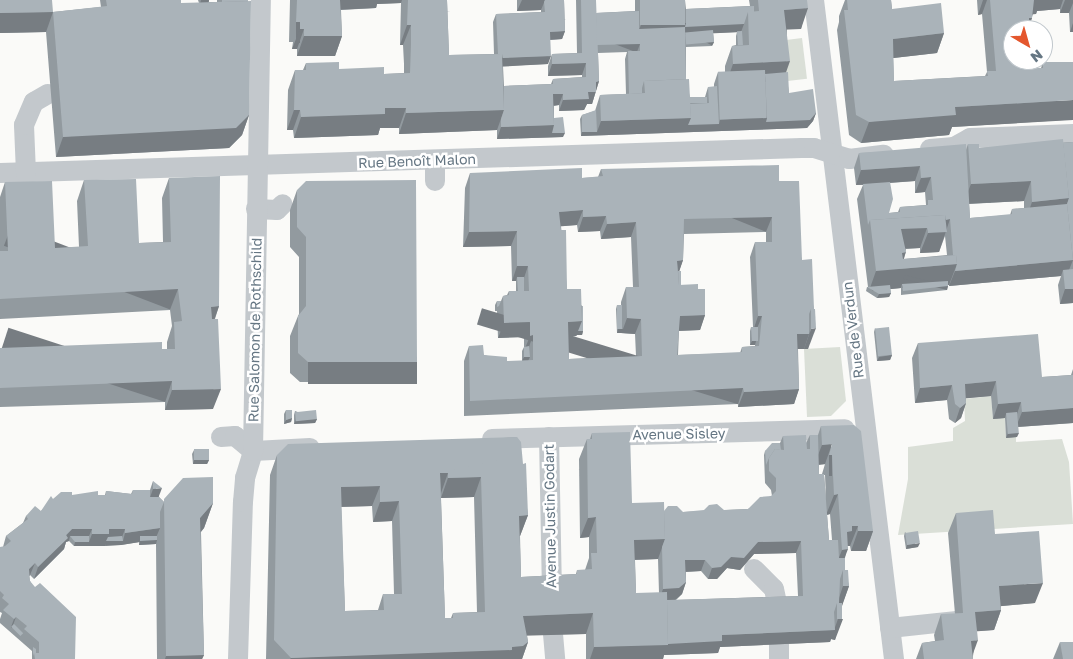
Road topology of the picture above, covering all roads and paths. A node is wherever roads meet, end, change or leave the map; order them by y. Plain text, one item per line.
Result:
1 (261, 0) edge
2 (814, 0) edge
3 (48, 94) dead end
4 (1073, 134) edge
5 (832, 154) junction
6 (435, 161) junction
7 (257, 166) junction
8 (26, 172) junction
9 (0, 173) edge
10 (435, 181) dead end
11 (283, 204) dead end
12 (256, 209) junction
13 (864, 427) junction
14 (220, 437) dead end
15 (549, 437) junction
16 (470, 440) edge
17 (332, 447) edge
18 (253, 451) junction
19 (754, 569) dead end
20 (552, 595) edge
21 (778, 608) edge
22 (955, 621) edge
23 (890, 628) junction
24 (553, 634) edge
25 (238, 659) edge
26 (555, 659) edge
27 (894, 659) edge

1 - 7 street, Rue Salomon de Rothschild
2 - 5 street, Rue de Verdun
3 - 8 street
4 - 5 street, Rue Benoît Malon
5 - 6 street, Rue Benoît Malon
5 - 13 street, Rue de Verdun
6 - 7 street, Rue Benoît Malon
6 - 10 street
7 - 8 street, Rue Benoît Malon
7 - 12 street, Rue Salomon de Rothschild
8 - 9 street, Rue Benoît Malon
11 - 12 street
12 - 18 street, Rue Salomon de Rothschild
13 - 15 street, Avenue Sisley
13 - 23 street, Rue de Verdun
14 - 18 street
15 - 16 street, Avenue Sisley
15 - 20 street, Avenue Justin Godart
17 - 18 street
18 - 25 street, Rue Salomon de Rothschild
19 - 21 street
22 - 23 street
23 - 27 street, Rue de Verdun
24 - 26 street

